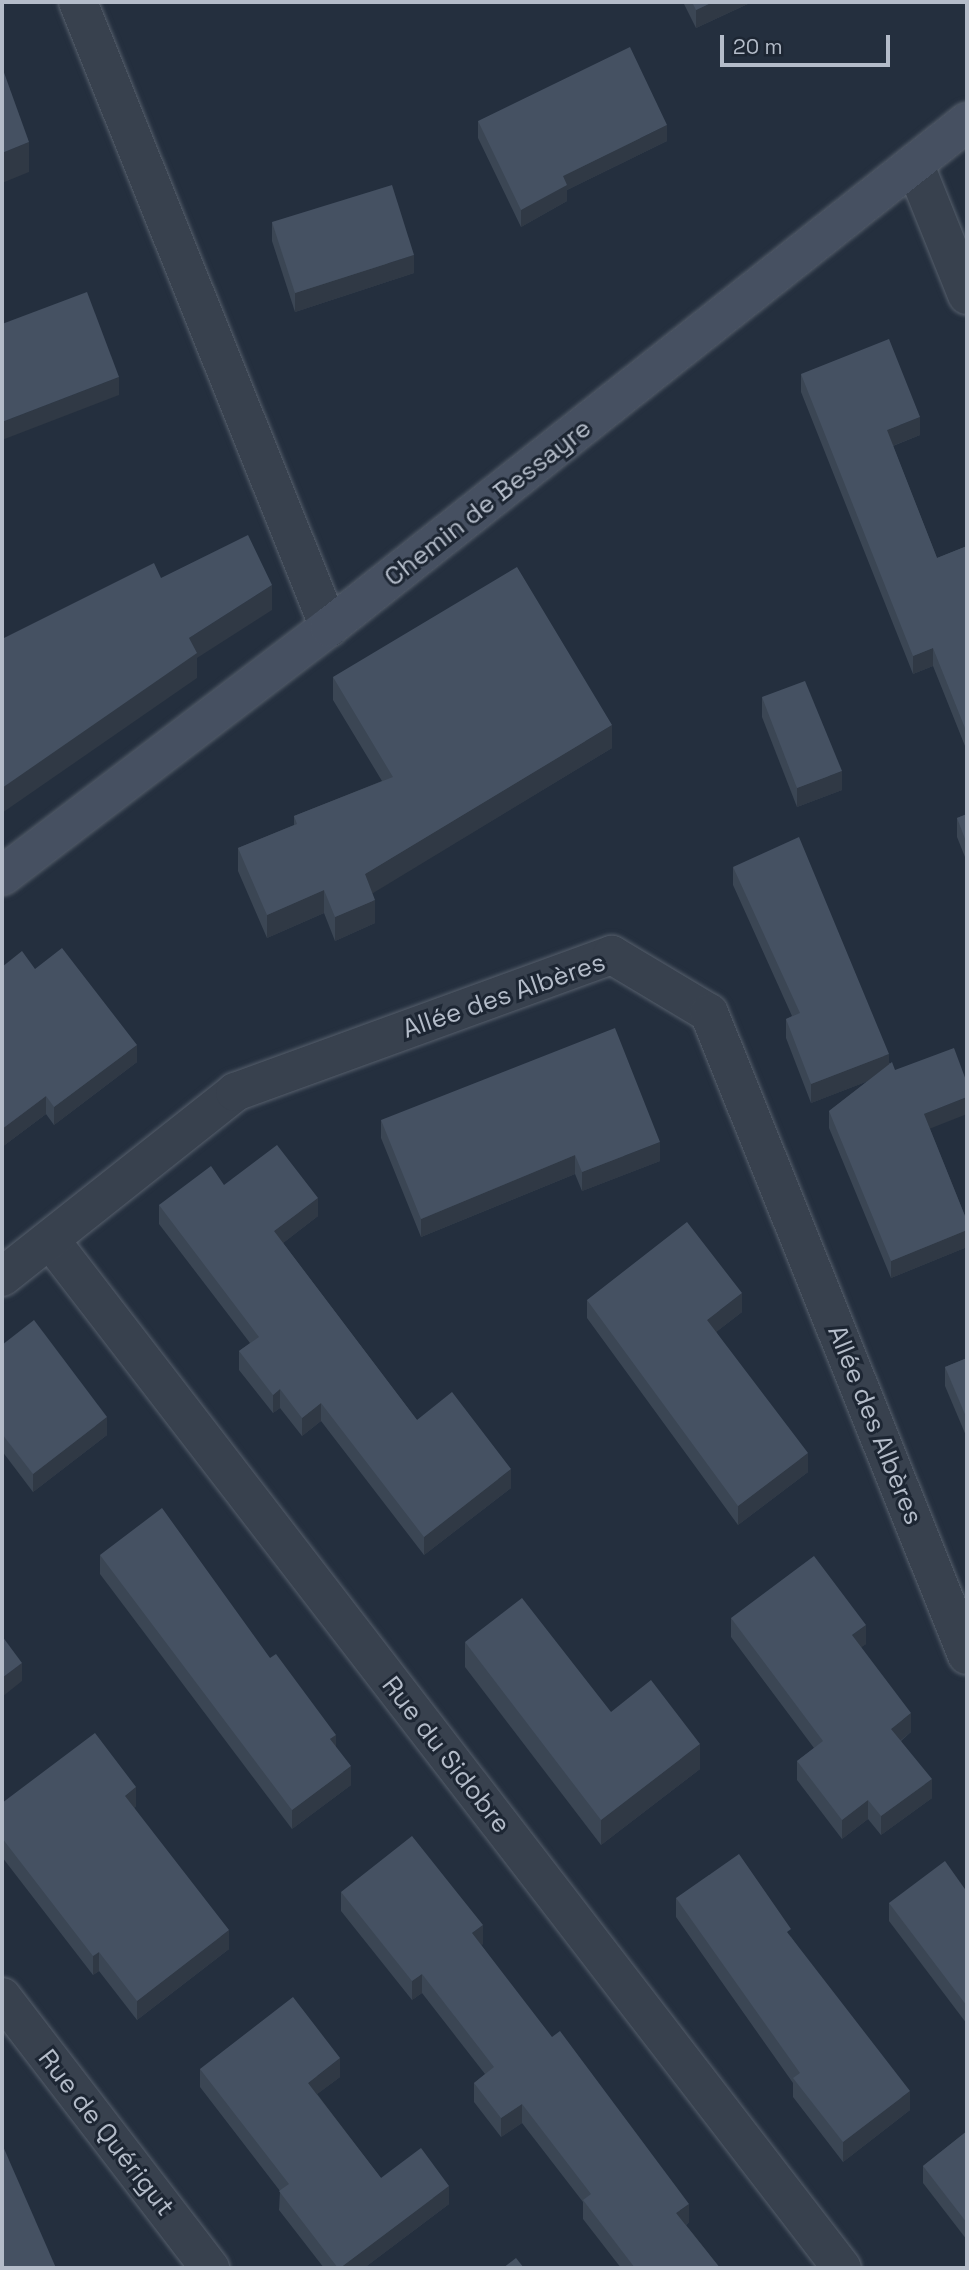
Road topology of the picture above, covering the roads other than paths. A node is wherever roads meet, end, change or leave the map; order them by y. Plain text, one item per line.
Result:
1 (78, 2) edge
2 (967, 122) edge
3 (916, 168) junction
4 (967, 295) edge
5 (329, 628) junction
6 (2, 876) edge
7 (51, 1241) junction
8 (2, 1277) edge
9 (967, 1655) edge
10 (2, 1997) edge
11 (211, 2268) edge
12 (842, 2268) edge

1 - 5 street
2 - 3 street, Chemin de Bessayre
3 - 4 street
3 - 5 street, Chemin de Bessayre
5 - 6 street, Chemin de Bessayre
7 - 8 street, Allée des Albères
7 - 9 street, Allée des Albères
7 - 12 street, Rue du Sidobre
10 - 11 street, Rue de Quérigut

